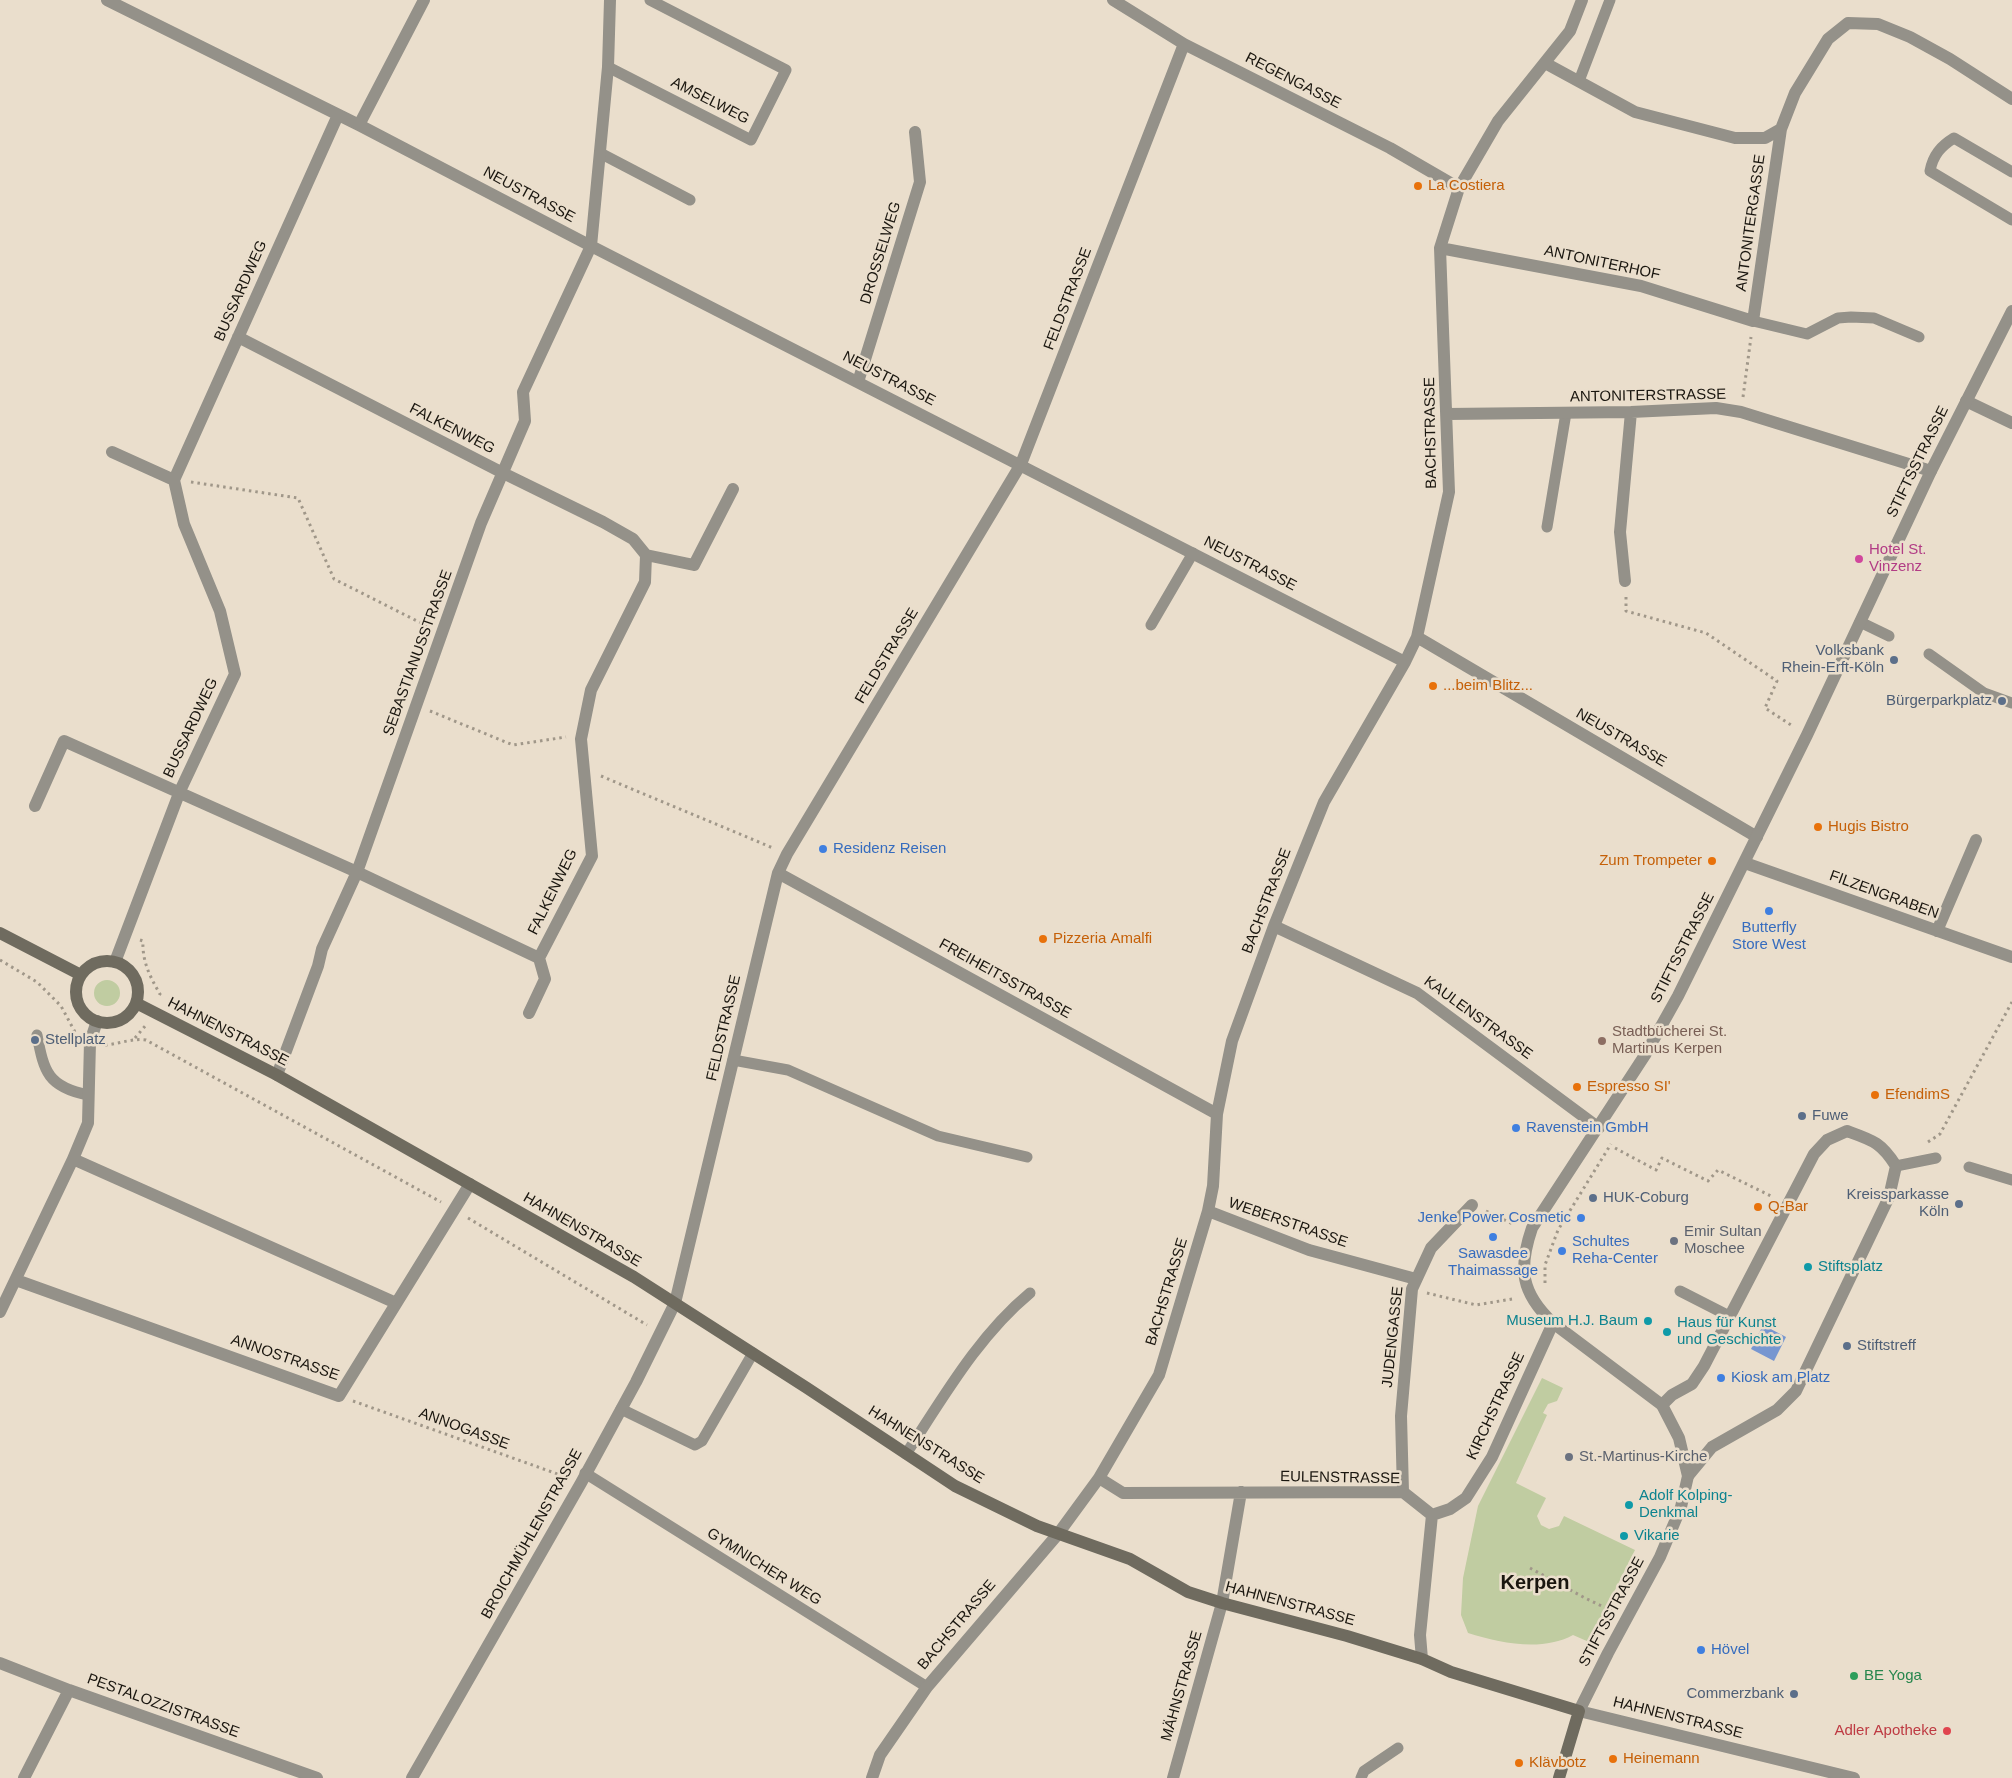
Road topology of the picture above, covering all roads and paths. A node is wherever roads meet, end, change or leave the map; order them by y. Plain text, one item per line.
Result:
1 (107, 0) edge
2 (424, 0) edge
3 (610, 0) edge
4 (650, 0) edge
5 (1582, 0) edge
6 (1610, 0) edge
7 (1117, 1) edge
8 (1184, 44) junction
9 (1545, 63) junction
10 (608, 67) junction
11 (1579, 81) junction
12 (2012, 99) edge
13 (338, 115) junction
14 (359, 125) junction
15 (1781, 129) junction
16 (915, 132) dead end
17 (600, 153) junction
18 (2012, 172) edge
19 (1460, 188) junction
20 (690, 200) dead end
21 (2012, 220) edge
22 (591, 246) junction
23 (1440, 248) junction
24 (2012, 311) edge
25 (1753, 321) junction
26 (238, 337) junction
27 (1919, 337) dead end
28 (858, 382) junction
29 (1966, 401) junction
30 (1631, 412) junction
31 (1741, 412) junction
32 (1566, 413) junction
33 (1447, 414) junction
34 (2012, 423) edge
35 (112, 452) dead end
36 (1021, 464) junction
37 (1932, 471) junction
38 (502, 473) junction
39 (174, 480) junction
40 (733, 489) dead end
41 (1547, 526) dead end
42 (1193, 553) junction
43 (646, 555) junction
44 (1625, 581) joint
45 (1860, 622) junction
46 (1151, 625) dead end
47 (441, 633) junction
48 (1889, 636) dead end
49 (1416, 637) junction
50 (1928, 654) dead end
51 (1405, 662) junction
52 (2012, 703) edge
53 (416, 705) junction
54 (1807, 735) junction
55 (582, 739) junction
56 (584, 769) junction
57 (180, 791) junction
58 (35, 806) dead end
59 (1757, 837) junction
60 (1976, 840) dead end
61 (787, 854) junction
62 (1745, 862) junction
63 (357, 872) junction
64 (778, 874) junction
65 (1274, 926) junction
66 (1937, 931) junction
67 (0, 933) edge
68 (539, 958) junction
69 (2012, 958) edge
70 (0, 960) edge
71 (115, 962) junction
72 (81, 974) junction
73 (2012, 1002) edge
74 (136, 1003) junction
75 (529, 1013) dead end
76 (97, 1021) junction
77 (37, 1034) dead end
78 (90, 1042) junction
79 (734, 1060) junction
80 (277, 1075) junction
81 (88, 1095) junction
82 (1217, 1114) junction
83 (1599, 1128) junction
84 (1611, 1144) dead end
85 (1925, 1145) dead end
86 (1614, 1148) dead end
87 (1027, 1157) dead end
88 (1936, 1158) dead end
89 (74, 1159) junction
90 (1896, 1166) junction
91 (1969, 1167) dead end
92 (2012, 1180) edge
93 (470, 1184) junction
94 (1472, 1205) joint
95 (1789, 1205) junction
96 (454, 1210) junction
97 (1208, 1212) junction
98 (1515, 1224) dead end
99 (16, 1280) junction
100 (1414, 1284) junction
101 (1545, 1286) dead end
102 (1680, 1291) dead end
103 (1030, 1293) dead end
104 (1512, 1299) dead end
105 (396, 1303) junction
106 (676, 1303) junction
107 (0, 1312) edge
108 (1729, 1316) junction
109 (1553, 1322) junction
110 (660, 1333) junction
111 (753, 1353) junction
112 (339, 1396) junction
113 (1662, 1405) junction
114 (621, 1409) junction
115 (906, 1454) junction
116 (1688, 1476) junction
117 (583, 1478) junction
118 (1099, 1478) junction
119 (1240, 1492) junction
120 (1403, 1492) junction
121 (1432, 1515) junction
122 (1058, 1534) junction
123 (1530, 1568) dead end
124 (1222, 1603) junction
125 (1627, 1617) junction
126 (1422, 1659) junction
127 (0, 1664) edge
128 (927, 1687) junction
129 (69, 1690) junction
130 (1579, 1711) junction
131 (1398, 1748) dead end
132 (24, 1778) edge
133 (316, 1778) edge
134 (412, 1778) edge
135 (872, 1778) edge
136 (1173, 1778) edge
137 (1361, 1778) edge
138 (1559, 1778) edge
139 (1854, 1778) edge

1 - 13 street, NEUSTRASSE
2 - 14 street
3 - 10 street
4 - 10 lane, AMSELWEG
5 - 9 street, BACHSTRASSE
6 - 11 lane
7 - 8 street, REGENGASSE
8 - 19 street, REGENGASSE
8 - 36 street, FELDSTRASSE
9 - 11 street
9 - 19 street, BACHSTRASSE
10 - 17 street
11 - 15 street
12 - 15 street, ANTONITERGASSE
13 - 14 street, NEUSTRASSE
13 - 26 street, BUSSARDWEG
14 - 22 street, NEUSTRASSE
15 - 25 street, ANTONITERGASSE
16 - 28 street, DROSSELWEG
17 - 20 lane
17 - 22 street
18 - 21 lane
19 - 23 street, BACHSTRASSE
22 - 28 street, NEUSTRASSE
22 - 38 street, SEBASTIANUSSTRASSE
23 - 25 street, ANTONITERHOF
23 - 33 street, BACHSTRASSE
24 - 29 street, STIFTSSTRASSE
25 - 27 lane
25 - 31 path
26 - 38 street, FALKENWEG
26 - 39 street, BUSSARDWEG
28 - 36 street, NEUSTRASSE
29 - 34 street
29 - 37 street, STIFTSSTRASSE
30 - 31 street, ANTONITERSTRASSE
30 - 32 street, ANTONITERSTRASSE
30 - 44 street
31 - 37 street, ANTONITERSTRASSE
32 - 33 street, ANTONITERSTRASSE
32 - 41 lane
33 - 49 street, BACHSTRASSE
35 - 39 street
36 - 42 street, NEUSTRASSE
36 - 61 street, FELDSTRASSE
37 - 45 street, STIFTSSTRASSE
38 - 43 street, FALKENWEG
38 - 47 street, SEBASTIANUSSTRASSE
39 - 47 path
39 - 57 street, BUSSARDWEG
40 - 43 street
42 - 46 lane
42 - 51 street, NEUSTRASSE
43 - 55 street, FALKENWEG
44 - 54 path
45 - 48 lane
45 - 54 street, STIFTSSTRASSE
47 - 53 street, SEBASTIANUSSTRASSE
49 - 51 street, BACHSTRASSE
49 - 59 street, NEUSTRASSE
50 - 52 lane
51 - 65 street, BACHSTRASSE
53 - 55 path
53 - 63 street, SEBASTIANUSSTRASSE
54 - 59 street, STIFTSSTRASSE
55 - 56 street, FALKENWEG
56 - 61 path
56 - 68 street, FALKENWEG
57 - 58 street, BUSSARDWEG
57 - 63 street, FALKENWEG
57 - 71 street, BUSSARDWEG
59 - 62 street, STIFTSSTRASSE
60 - 66 street
61 - 64 street, FELDSTRASSE
62 - 66 street, FILZENGRABEN
62 - 83 street, STIFTSSTRASSE
63 - 68 street, FALKENWEG
63 - 80 street, SEBASTIANUSSTRASSE
64 - 79 street, FELDSTRASSE
64 - 82 street, FREIHEITSSTRASSE
65 - 82 street, BACHSTRASSE
65 - 83 street, KAULENSTRASSE
66 - 69 street, FILZENGRABEN
67 - 72 main road
68 - 75 street, FALKENWEG
70 - 78 path
71 - 72 main road
71 - 74 main road
72 - 76 main road
73 - 85 path
74 - 76 main road
74 - 80 main road, HAHNENSTRASSE
76 - 78 street
77 - 81 lane
78 - 81 street
78 - 96 path
79 - 87 lane
79 - 106 street, FELDSTRASSE
80 - 93 main road, HAHNENSTRASSE
81 - 89 street
82 - 97 street, BACHSTRASSE
83 - 109 street, STIFTSSTRASSE
84 - 101 path
86 - 95 path
88 - 90 lane
89 - 99 street
89 - 105 street
90 - 95 street
90 - 116 street
91 - 92 lane
93 - 96 street, ANNOSTRASSE
93 - 106 main road, HAHNENSTRASSE
94 - 98 path
94 - 100 street, JUDENGASSE
95 - 108 street
96 - 105 street, ANNOSTRASSE
96 - 110 path
97 - 100 street, WEBERSTRASSE
97 - 118 street, BACHSTRASSE
99 - 107 street
99 - 112 street, ANNOSTRASSE
100 - 104 path
100 - 120 street, JUDENGASSE
102 - 108 lane
103 - 115 lane
105 - 112 street, ANNOSTRASSE
106 - 110 street, BROICHMÜHLENSTRASSE
106 - 111 main road, HAHNENSTRASSE
108 - 113 street
109 - 113 street, STIFTSSTRASSE
109 - 121 street, KIRCHSTRASSE
110 - 114 street, BROICHMÜHLENSTRASSE
111 - 114 lane
111 - 115 main road, HAHNENSTRASSE
112 - 117 path, ANNOGASSE
113 - 116 street, STIFTSSTRASSE
114 - 117 street, BROICHMÜHLENSTRASSE
115 - 122 main road, HAHNENSTRASSE
116 - 125 street, STIFTSSTRASSE
117 - 128 lane, GYMNICHER WEG
117 - 134 street, BROICHMÜHLENSTRASSE
118 - 119 street, EULENSTRASSE
118 - 122 street, BACHSTRASSE
119 - 120 street, EULENSTRASSE
119 - 124 street
120 - 121 street, EULENSTRASSE
121 - 126 street
122 - 124 main road, HAHNENSTRASSE
122 - 128 street, BACHSTRASSE
123 - 125 path
124 - 126 main road, HAHNENSTRASSE
124 - 136 street, MÄHNSTRASSE
125 - 130 street, STIFTSSTRASSE
126 - 130 main road, HAHNENSTRASSE
127 - 129 street, PESTALOZZISTRASSE
128 - 135 street, BACHSTRASSE
129 - 132 street
129 - 133 street, PESTALOZZISTRASSE
130 - 138 main road
130 - 139 street, HAHNENSTRASSE
131 - 137 lane

